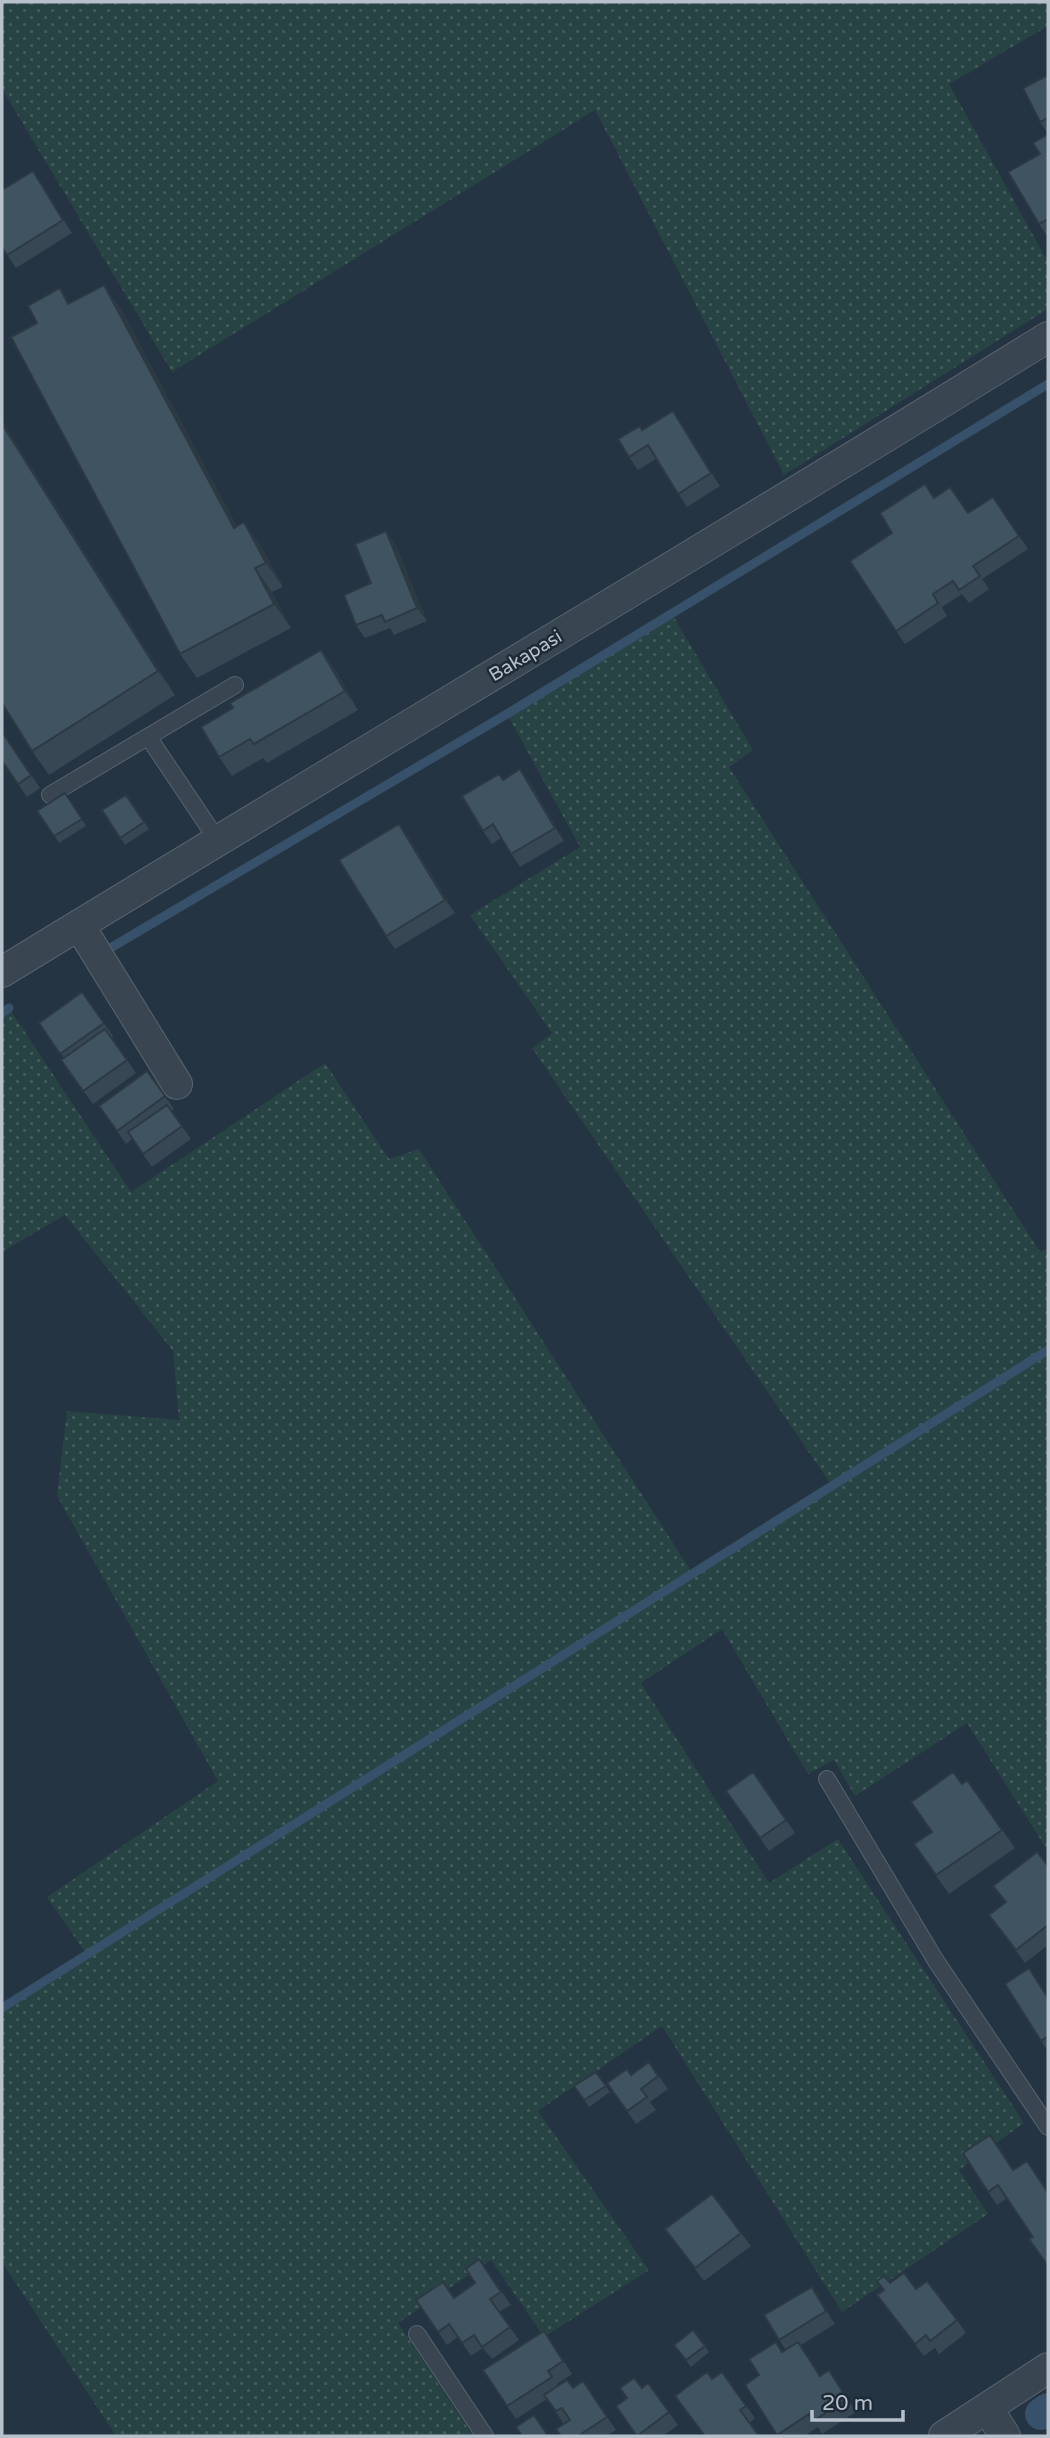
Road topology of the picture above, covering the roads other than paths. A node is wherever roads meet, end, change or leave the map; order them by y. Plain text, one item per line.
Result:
1 (1048, 337) edge
2 (235, 685) dead end
3 (149, 738) junction
4 (50, 795) dead end
5 (218, 841) junction
6 (79, 925) junction
7 (2, 972) edge
8 (177, 1084) dead end
9 (827, 1779) dead end
10 (1048, 2127) edge
11 (417, 2333) dead end
12 (1048, 2368) edge
13 (988, 2409) junction
14 (485, 2436) edge
15 (944, 2436) edge
16 (1005, 2436) edge

1 - 5 street, Bakapasi
2 - 3 lane
3 - 4 lane
3 - 5 lane
5 - 6 street, Bakapasi
6 - 7 street, Bakapasi
6 - 8 street
9 - 10 lane
11 - 14 lane
12 - 13 street
13 - 15 street
13 - 16 street

